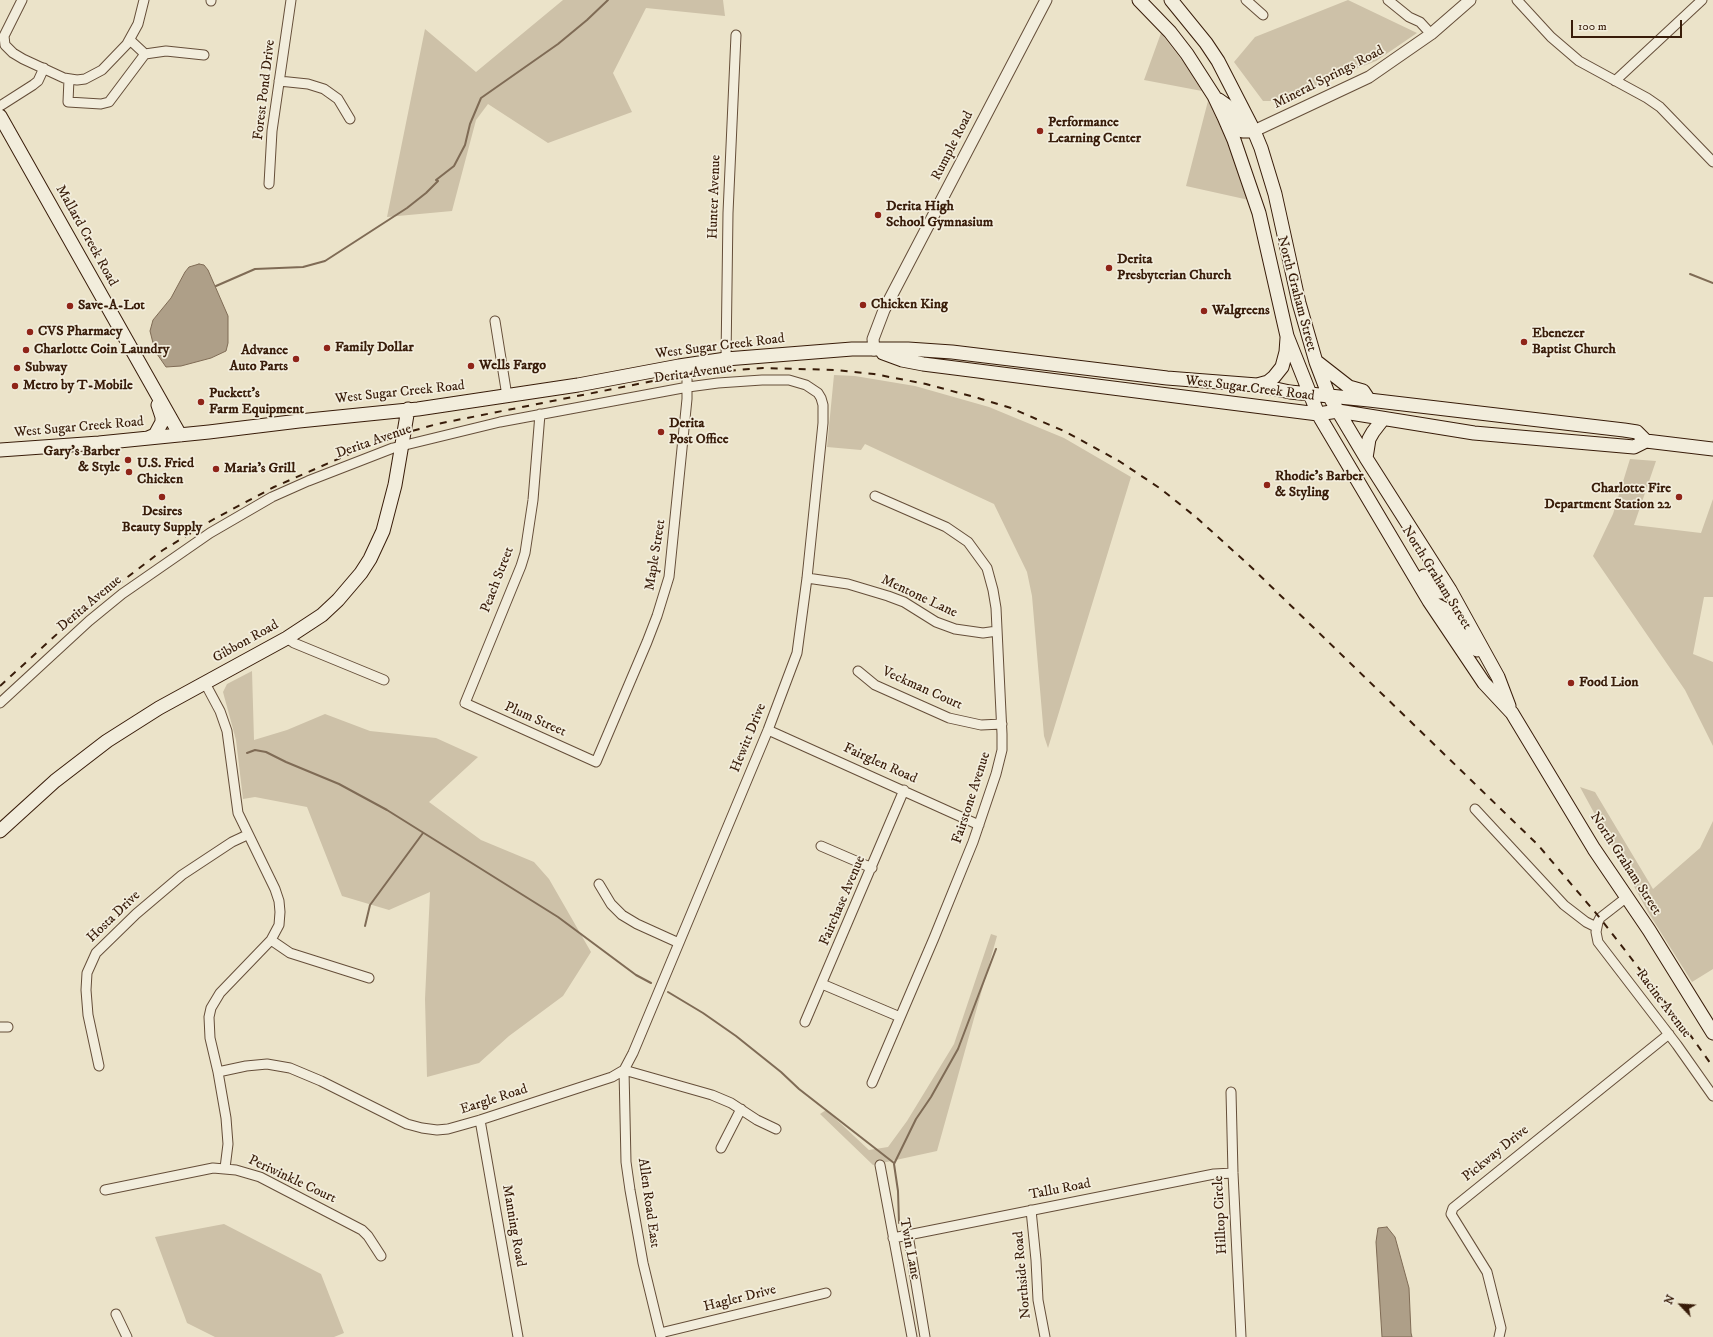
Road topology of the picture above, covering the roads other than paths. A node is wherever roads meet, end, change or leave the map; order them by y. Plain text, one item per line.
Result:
1 (22, 0) edge
2 (144, 0) edge
3 (291, 0) edge
4 (1046, 0) edge
5 (1139, 0) edge
6 (1171, 0) edge
7 (1246, 0) edge
8 (1261, 0) edge
9 (1388, 0) edge
10 (1470, 0) edge
11 (1517, 0) edge
12 (1702, 0) edge
13 (1255, 8) junction
14 (1263, 15) dead end
15 (1431, 34) junction
16 (736, 35) dead end
17 (130, 40) junction
18 (145, 54) junction
19 (204, 55) dead end
20 (44, 68) junction
21 (69, 79) junction
22 (279, 81) junction
23 (1615, 81) junction
24 (1214, 96) junction
25 (0, 106) edge
26 (0, 116) edge
27 (350, 120) dead end
28 (1254, 131) junction
29 (1713, 162) edge
30 (269, 184) dead end
31 (495, 321) dead end
32 (1288, 336) junction
33 (125, 339) junction
34 (874, 350) junction
35 (726, 359) junction
36 (1316, 362) junction
37 (687, 364) junction
38 (1073, 366) junction
39 (1024, 376) junction
40 (1257, 385) junction
41 (688, 387) junction
42 (1309, 395) junction
43 (507, 396) junction
44 (1329, 396) junction
45 (821, 398) joint
46 (1370, 400) junction
47 (408, 409) junction
48 (1338, 412) junction
49 (540, 414) junction
50 (1318, 414) junction
51 (1383, 419) junction
52 (1624, 430) junction
53 (180, 435) junction
54 (148, 438) junction
55 (1566, 440) junction
56 (1646, 441) junction
57 (403, 444) junction
58 (1713, 449) edge
59 (0, 450) edge
60 (1366, 458) junction
61 (874, 496) dead end
62 (1392, 538) junction
63 (807, 578) junction
64 (1450, 590) junction
65 (1429, 601) junction
66 (997, 631) junction
67 (287, 638) junction
68 (1492, 666) junction
69 (858, 671) dead end
70 (384, 680) dead end
71 (205, 683) junction
72 (0, 703) edge
73 (464, 703) joint
74 (1512, 713) junction
75 (1002, 724) junction
76 (768, 730) junction
77 (596, 762) joint
78 (904, 790) junction
79 (1475, 809) dead end
80 (979, 825) junction
81 (0, 831) edge
82 (247, 835) junction
83 (821, 846) dead end
84 (872, 868) junction
85 (599, 884) dead end
86 (1627, 897) junction
87 (1596, 927) junction
88 (271, 940) junction
89 (679, 943) junction
90 (369, 978) dead end
91 (822, 984) junction
92 (900, 1017) junction
93 (805, 1022) dead end
94 (1713, 1033) edge
95 (1668, 1034) junction
96 (99, 1066) dead end
97 (624, 1070) junction
98 (218, 1072) junction
99 (872, 1084) dead end
100 (1231, 1092) dead end
101 (1713, 1096) edge
102 (741, 1109) junction
103 (480, 1120) junction
104 (776, 1129) dead end
105 (721, 1148) dead end
106 (880, 1165) dead end
107 (225, 1168) junction
108 (1233, 1173) junction
109 (105, 1190) dead end
110 (1031, 1210) junction
111 (908, 1235) junction
112 (893, 1238) junction
113 (381, 1256) dead end
114 (826, 1292) dead end
115 (116, 1314) dead end
116 (661, 1335) edge
117 (127, 1337) edge
118 (518, 1337) edge
119 (912, 1337) edge
120 (925, 1337) edge
121 (1045, 1337) edge
122 (1241, 1337) edge
123 (1499, 1337) edge

1 - 20 street
2 - 17 street
3 - 22 street, Forest Pond Drive
4 - 34 street, Rumple Road
5 - 24 main road, North Graham Street
6 - 28 main road, North Graham Street
7 - 13 street
8 - 13 street
9 - 15 street
10 - 15 street, Mineral Springs Road
11 - 23 street
12 - 23 street
13 - 14 street
15 - 28 street, Mineral Springs Road
16 - 35 street, Hunter Avenue
17 - 18 street
17 - 21 street
18 - 19 street
18 - 21 street
20 - 21 street
20 - 25 street
22 - 27 street
22 - 30 street, Forest Pond Drive
23 - 29 street
24 - 28 main road
24 - 32 main road, North Graham Street
26 - 33 main road, Mallard Creek Road
28 - 36 main road, North Graham Street
31 - 43 street
32 - 40 main road
32 - 42 main road, North Graham Street
33 - 53 main road, Mallard Creek Road
33 - 54 main road
34 - 35 main road, West Sugar Creek Road
34 - 38 main road, West Sugar Creek Road
34 - 39 main road, West Sugar Creek Road
35 - 37 main road, West Sugar Creek Road
36 - 44 main road, North Graham Street
36 - 46 main road
37 - 41 street, Maple Street
37 - 43 main road, West Sugar Creek Road
38 - 39 main road
38 - 40 main road, West Sugar Creek Road
39 - 50 main road, West Sugar Creek Road
40 - 42 main road, West Sugar Creek Road
41 - 45 street, Derita Avenue
41 - 49 street, Derita Avenue
41 - 77 street, Maple Street
42 - 44 main road, West Sugar Creek Road
42 - 50 main road, North Graham Street
43 - 47 main road, West Sugar Creek Road
44 - 46 main road, West Sugar Creek Road
44 - 48 main road, North Graham Street
45 - 63 street, Hewitt Drive
46 - 52 main road, West Sugar Creek Road
47 - 53 main road, West Sugar Creek Road
47 - 57 main road, Gibbon Road
48 - 50 main road, West Sugar Creek Road
48 - 51 main road, West Sugar Creek Road
48 - 60 main road, North Graham Street
49 - 57 street, Derita Avenue
49 - 73 street, Peach Street
50 - 62 main road, North Graham Street
51 - 55 main road, West Sugar Creek Road
51 - 60 main road
52 - 55 main road
52 - 56 main road, West Sugar Creek Road
53 - 54 main road, West Sugar Creek Road
54 - 59 main road, West Sugar Creek Road
55 - 56 main road, West Sugar Creek Road
56 - 58 main road, West Sugar Creek Road
57 - 67 main road, Gibbon Road
57 - 72 street, Derita Avenue
60 - 64 main road, North Graham Street
61 - 66 street, Fairstone Avenue
62 - 64 main road
62 - 65 main road, North Graham Street
63 - 66 street, Mentone Lane
63 - 76 street, Hewitt Drive
64 - 68 main road, North Graham Street
65 - 68 main road
65 - 74 main road, North Graham Street
66 - 75 street, Fairstone Avenue
67 - 70 street
67 - 71 main road, Gibbon Road
68 - 74 main road, North Graham Street
69 - 75 street, Veckman Court
71 - 81 main road, Gibbon Road
71 - 82 street
73 - 77 street, Plum Street
74 - 86 main road, North Graham Street
75 - 80 street, Fairstone Avenue
76 - 78 street, Fairglen Road
76 - 89 street, Hewitt Drive
78 - 80 street, Fairglen Road
78 - 84 street, Fairchase Avenue
79 - 87 street
80 - 92 street, Fairstone Avenue
82 - 88 street
82 - 96 street, Hosta Drive
83 - 84 street
84 - 91 street, Fairchase Avenue
85 - 89 street
86 - 87 street
86 - 94 main road, North Graham Street
87 - 95 street, Racine Avenue
88 - 90 street
88 - 98 street
89 - 97 street, Hewitt Drive
91 - 92 street
91 - 93 street, Fairchase Avenue
92 - 99 street, Fairstone Avenue
95 - 101 street, Racine Avenue
95 - 123 street, Pickway Drive
97 - 102 street
97 - 103 street, Eargle Road
97 - 116 street, Allen Road East
98 - 103 street, Eargle Road
98 - 107 street
100 - 108 street, Hilltop Circle
102 - 104 street
102 - 105 street
103 - 118 street, Manning Road
106 - 112 street, Twin Lane
107 - 109 street, Periwinkle Court
107 - 113 street, Periwinkle Court
108 - 110 street, Tallu Road
108 - 122 street, Hilltop Circle
110 - 111 street, Tallu Road
110 - 121 street, Northside Road
111 - 112 street, Tallu Road
111 - 120 street, Twin Lane
112 - 119 street, Twin Lane
114 - 116 street, Hagler Drive
115 - 117 street

